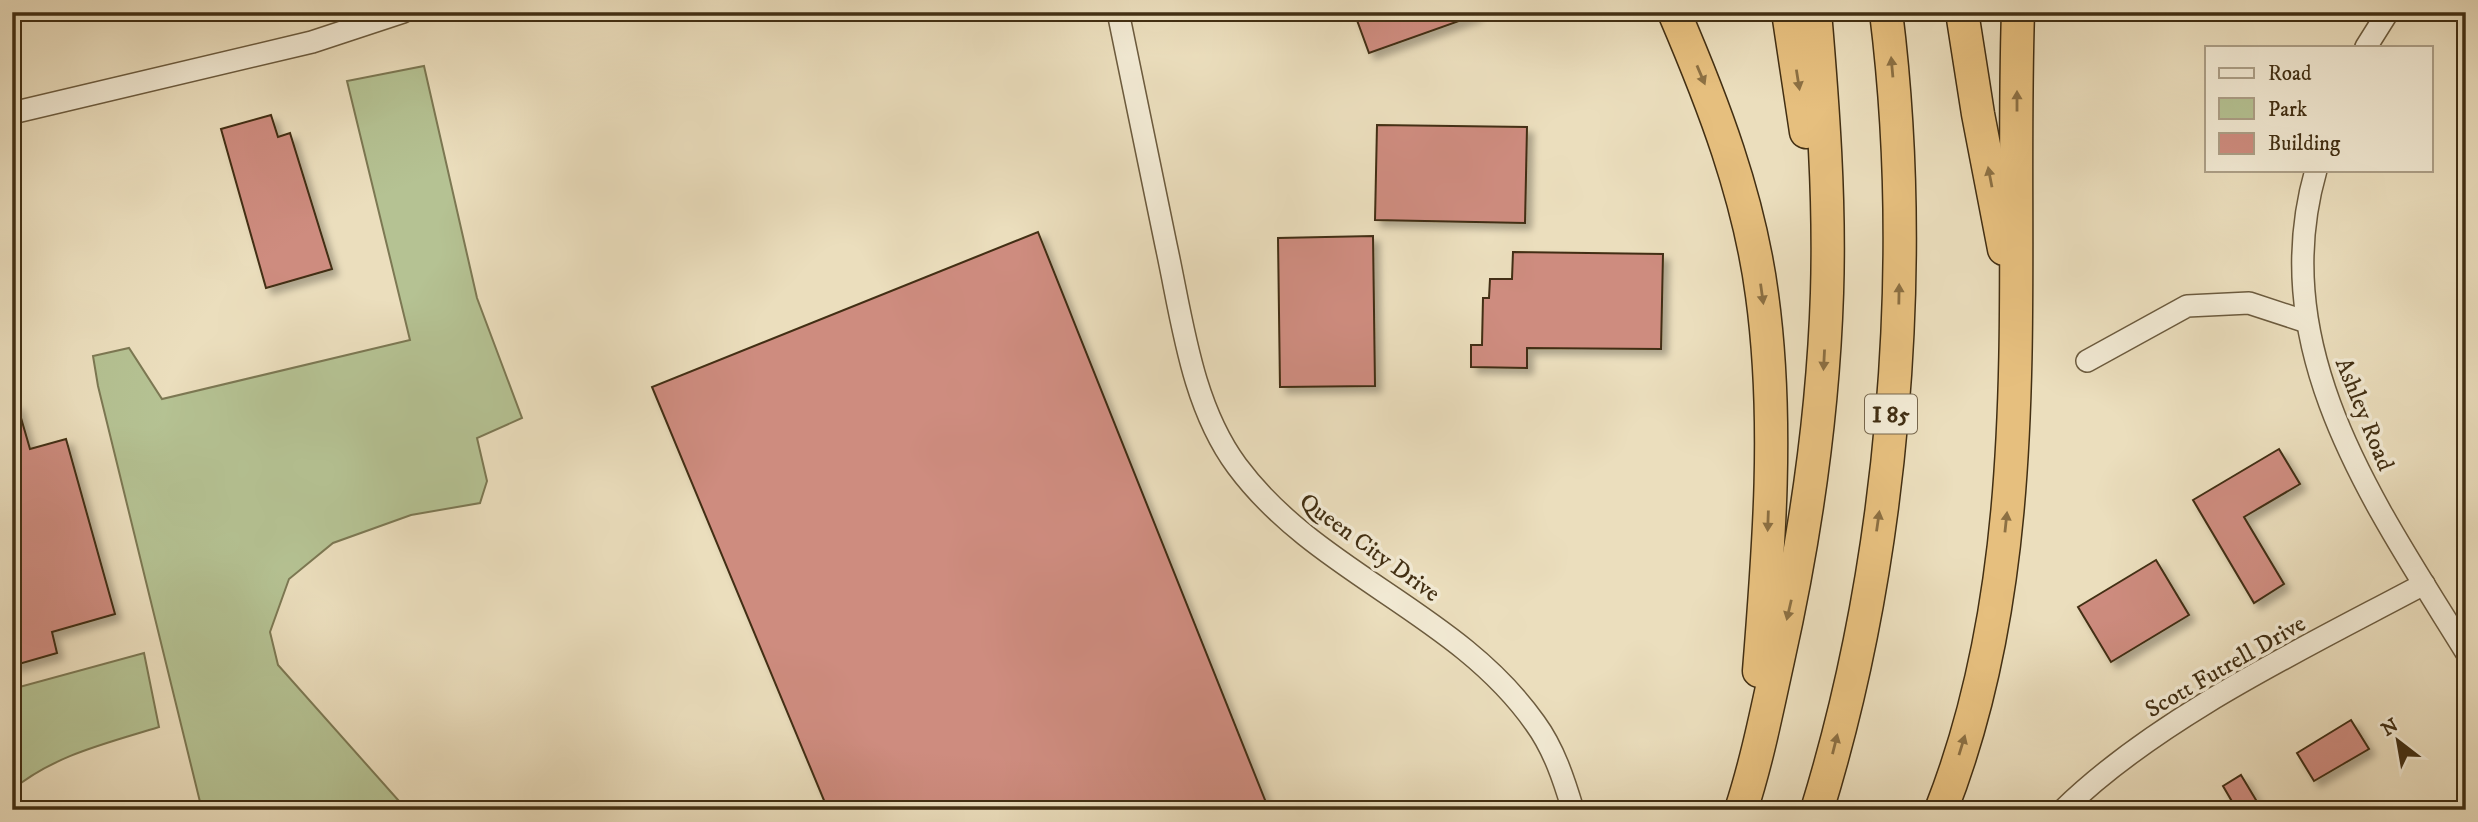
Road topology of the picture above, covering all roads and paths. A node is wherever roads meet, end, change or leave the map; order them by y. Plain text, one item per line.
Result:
1 (404, 12) edge
2 (1118, 12) edge
3 (1674, 12) edge
4 (1788, 12) edge
5 (1815, 12) edge
6 (1886, 12) edge
7 (1962, 12) edge
8 (2018, 12) edge
9 (2388, 12) edge
10 (2367, 46) edge
11 (12, 113) edge
12 (2316, 172) edge
13 (1827, 292) junction
14 (2015, 316) junction
15 (2307, 322) junction
16 (2087, 360) dead end
17 (2424, 584) junction
18 (2466, 652) edge
19 (1743, 804) edge
20 (1573, 810) edge
21 (1817, 810) edge
22 (1941, 810) edge
23 (2063, 810) edge

1 - 11 street
2 - 20 street, Queen City Drive
3 -> 19 highway
4 -> 13 highway
5 - 13 highway
21 -> 6 highway, I 85
14 -> 7 highway
14 -> 8 highway
9 - 10 street
12 - 15 street, Ashley Road
13 -> 19 highway
22 -> 14 highway
15 - 16 street
15 - 17 street, Ashley Road
17 - 18 street, Ashley Road
17 - 23 street, Scott Futrell Drive

